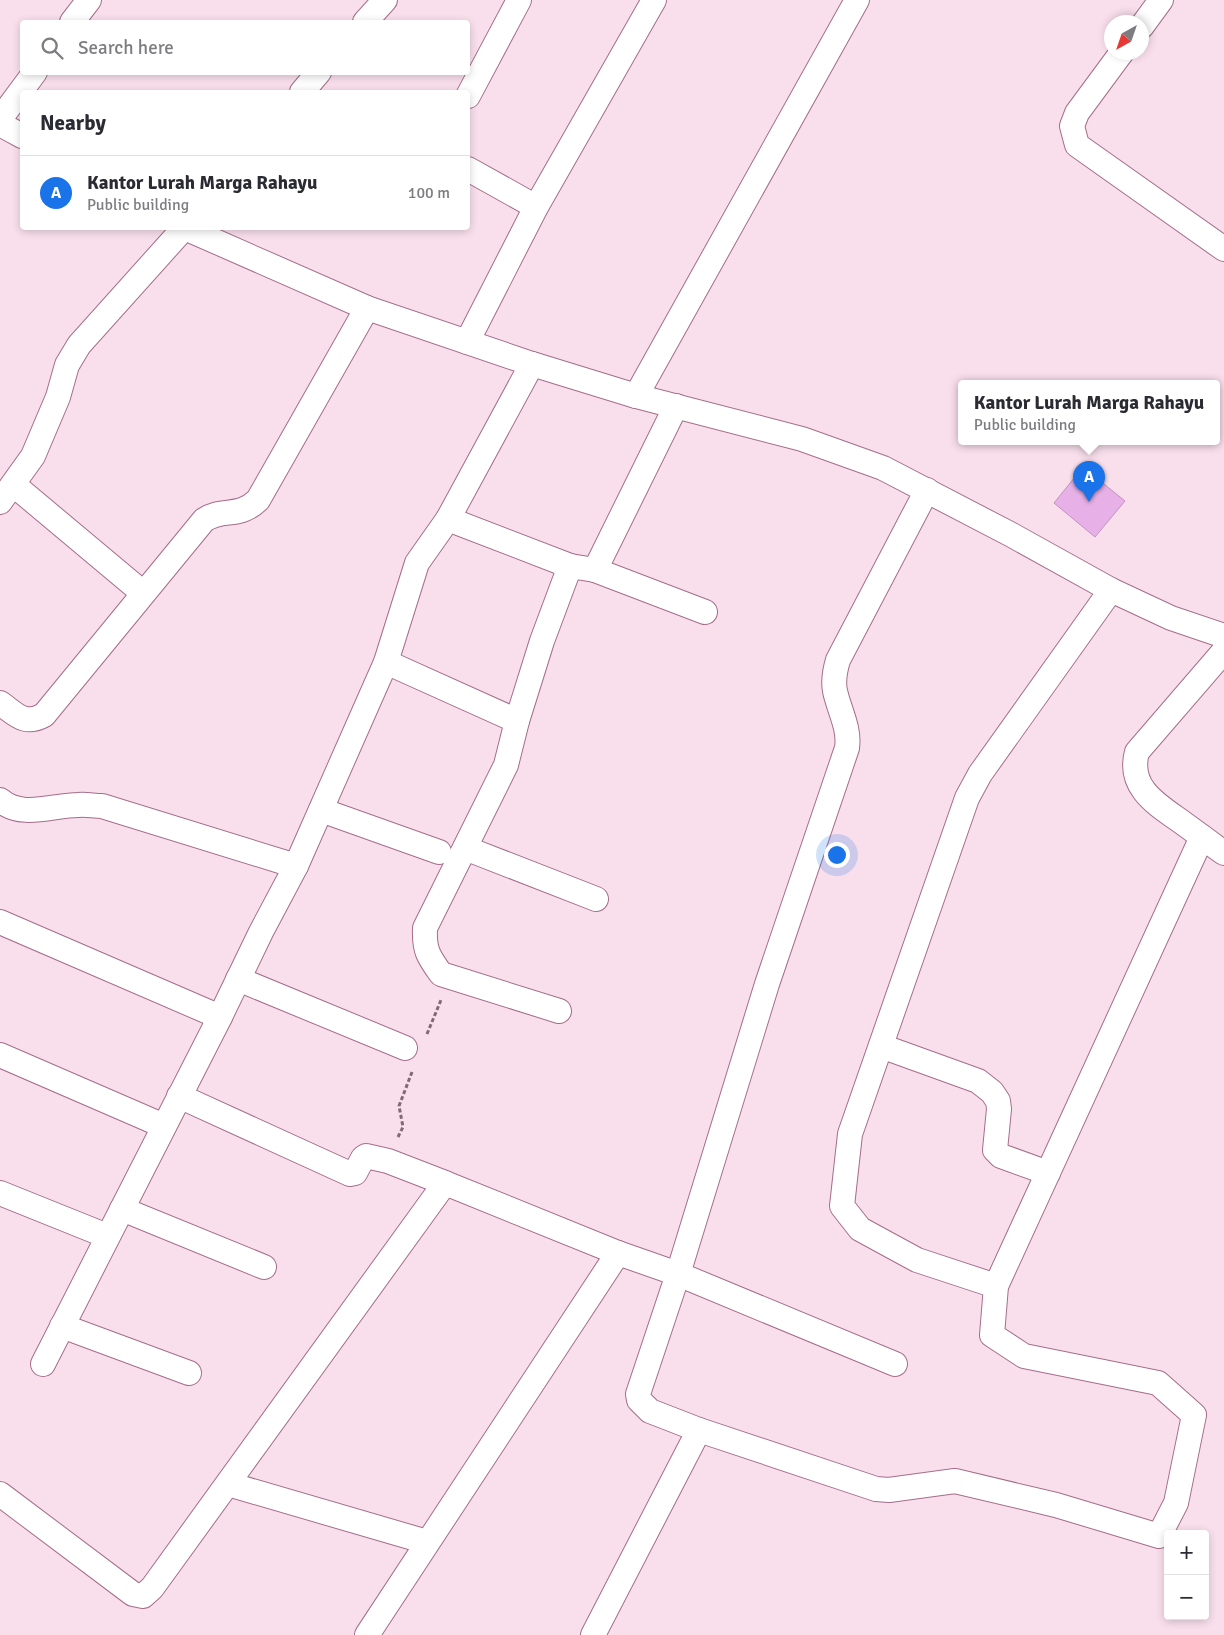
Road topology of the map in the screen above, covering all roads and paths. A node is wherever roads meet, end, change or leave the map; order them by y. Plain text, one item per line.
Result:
1 (89, 0) edge
2 (385, 0) edge
3 (520, 0) edge
4 (654, 0) edge
5 (857, 0) edge
6 (1161, 0) edge
7 (1149, 16) edge
8 (74, 20) edge
9 (367, 20) edge
10 (1116, 60) edge
11 (33, 75) edge
12 (22, 90) edge
13 (20, 92) edge
14 (470, 92) edge
15 (0, 119) edge
16 (0, 124) edge
17 (20, 135) edge
18 (470, 170) edge
19 (536, 207) junction
20 (182, 230) edge
21 (189, 230) edge
22 (1220, 239) edge
23 (367, 308) junction
24 (466, 342) junction
25 (532, 364) junction
26 (636, 396) junction
27 (676, 406) junction
28 (927, 490) junction
29 (7, 494) edge
30 (448, 518) junction
31 (570, 566) junction
32 (595, 570) junction
33 (1111, 590) junction
34 (143, 593) junction
35 (705, 612) dead end
36 (1224, 636) edge
37 (1224, 651) edge
38 (386, 662) junction
39 (0, 702) edge
40 (517, 721) junction
41 (0, 800) edge
42 (321, 810) junction
43 (1202, 837) junction
44 (465, 848) junction
45 (439, 852) dead end
46 (1224, 853) edge
47 (296, 866) junction
48 (596, 899) dead end
49 (0, 922) edge
50 (238, 979) junction
51 (559, 1011) dead end
52 (220, 1017) junction
53 (881, 1046) junction
54 (405, 1048) dead end
55 (0, 1055) edge
56 (179, 1096) junction
57 (164, 1126) junction
58 (1048, 1173) junction
59 (445, 1183) junction
60 (0, 1193) edge
61 (122, 1208) junction
62 (107, 1236) junction
63 (618, 1253) junction
64 (264, 1267) dead end
65 (678, 1274) junction
66 (996, 1286) junction
67 (62, 1326) junction
68 (43, 1364) dead end
69 (895, 1364) dead end
70 (190, 1372) dead end
71 (699, 1430) junction
72 (228, 1484) junction
73 (0, 1494) edge
74 (427, 1542) junction
75 (367, 1635) edge
76 (593, 1635) edge

1 - 8 street
2 - 9 street
3 - 14 street
4 - 19 street
5 - 26 street
6 - 7 street
10 - 22 street
11 - 12 street
13 - 15 street
16 - 17 street
18 - 19 street
19 - 24 street
20 - 29 street
21 - 23 street
23 - 24 street
23 - 34 street
24 - 25 street
25 - 26 street
25 - 30 street
26 - 27 street
27 - 28 street
27 - 32 street
28 - 33 street
28 - 65 street
29 - 34 street
30 - 31 street
30 - 38 street
31 - 32 street
31 - 40 street
32 - 35 street
33 - 36 street
33 - 53 street
34 - 39 street
37 - 43 street
38 - 40 street
38 - 42 street
40 - 44 street
41 - 47 street
42 - 45 street
42 - 47 street
43 - 46 street
43 - 58 street
44 - 48 street
44 - 51 street
47 - 50 street
49 - 52 street
50 - 52 street
50 - 54 street
52 - 56 street
53 - 58 street
53 - 66 street
55 - 57 street
56 - 57 street
56 - 59 street
57 - 61 street
58 - 66 street
59 - 63 street
59 - 72 street
60 - 62 street
61 - 62 street
61 - 64 street
62 - 67 street
63 - 65 street
63 - 74 street
65 - 69 street
65 - 71 street
66 - 71 street
67 - 68 street
67 - 70 street
71 - 76 street
72 - 73 street
72 - 74 street
74 - 75 street

